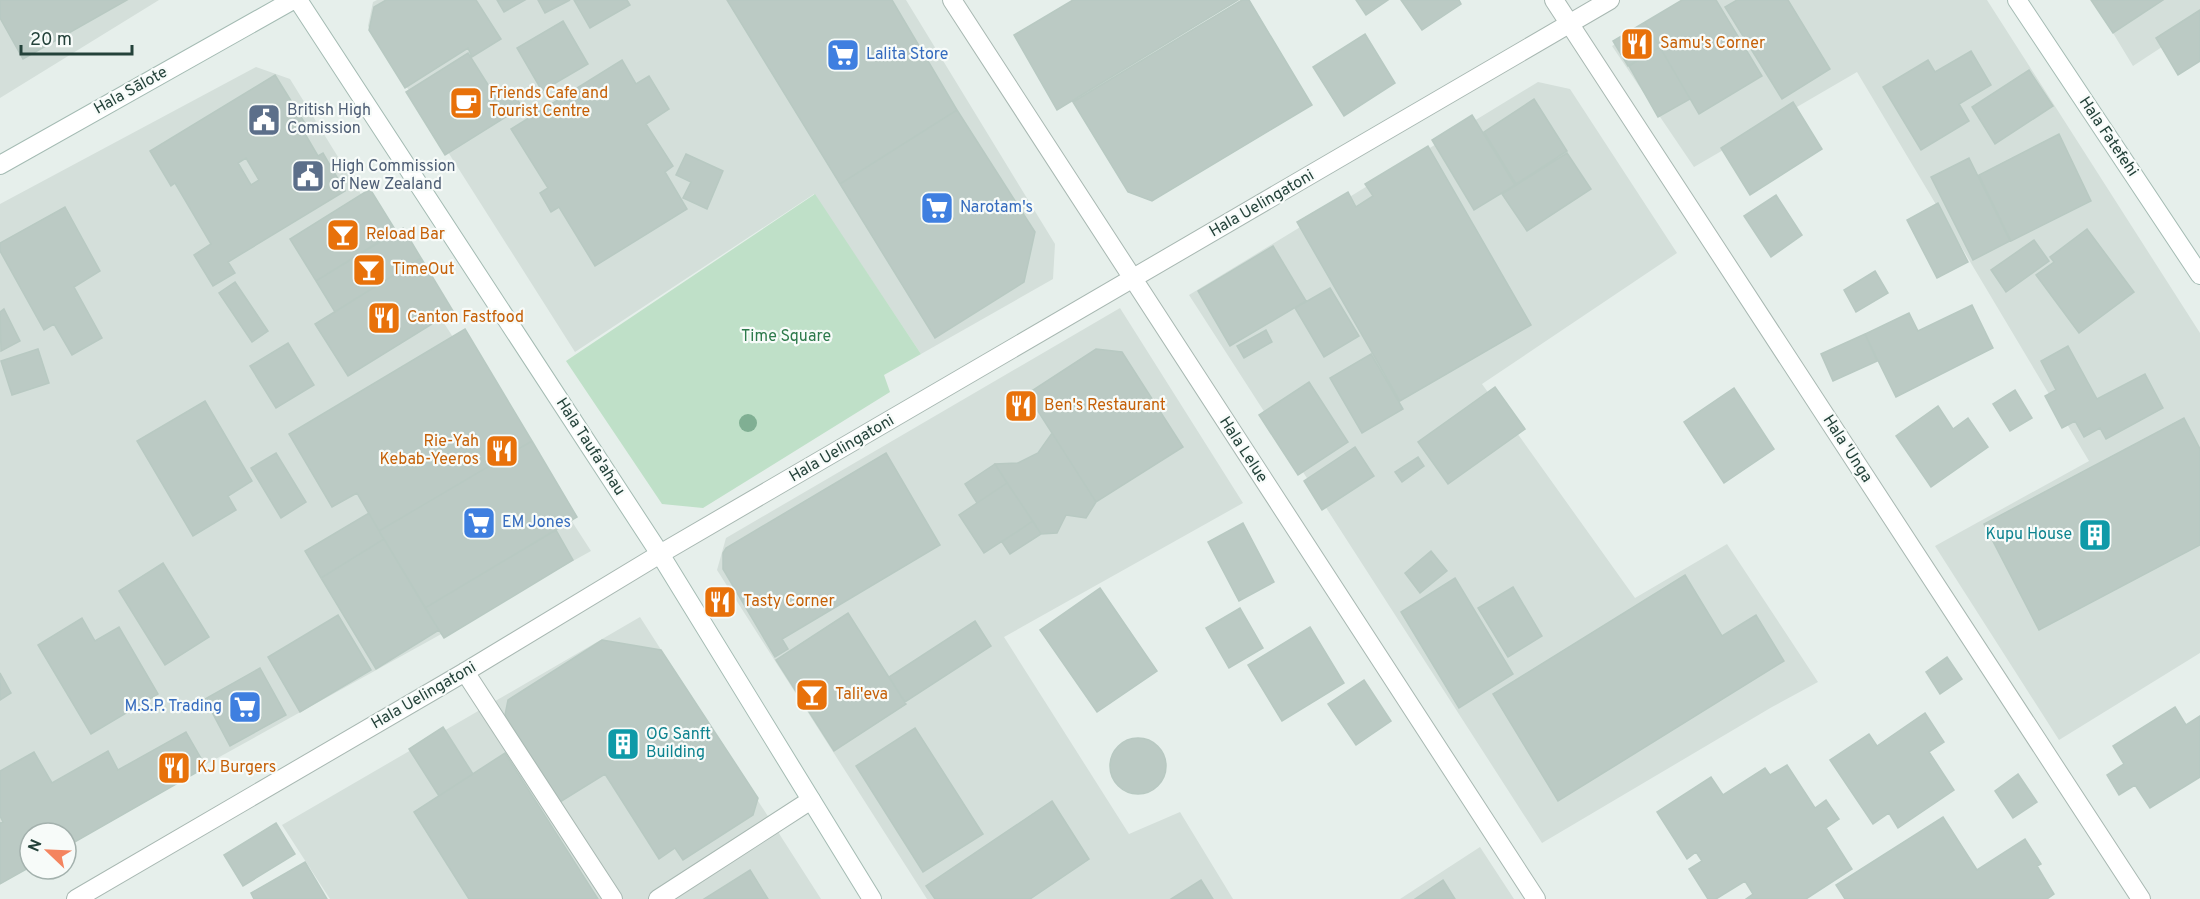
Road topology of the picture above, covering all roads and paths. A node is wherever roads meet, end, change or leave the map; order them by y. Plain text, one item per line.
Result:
1 (294, 0) edge
2 (298, 0) edge
3 (952, 0) edge
4 (1554, 0) edge
5 (1610, 0) edge
6 (2017, 0) edge
7 (1569, 23) junction
8 (0, 165) edge
9 (2200, 275) edge
10 (1132, 280) junction
11 (660, 554) junction
12 (465, 672) junction
13 (811, 800) junction
14 (76, 899) edge
15 (613, 899) edge
16 (658, 899) edge
17 (872, 899) edge
18 (1536, 899) edge
19 (2141, 899) edge

1 - 8 street, Hala Sālote
2 - 11 street, Hala Taufa'ahau
3 - 10 street, Hala Lelue
4 - 7 street, Hala 'Unga
5 - 7 street, Hala Uelingatoni
6 - 9 street, Hala Fatefehi
7 - 10 street, Hala Uelingatoni
7 - 19 street, Hala 'Unga
10 - 11 street, Hala Uelingatoni
10 - 18 street, Hala Lelue
11 - 12 street, Hala Uelingatoni
11 - 13 street, Hala Taufa'ahau
12 - 14 street, Hala Uelingatoni
12 - 15 street
13 - 16 street
13 - 17 street, Hala Taufa'ahau

